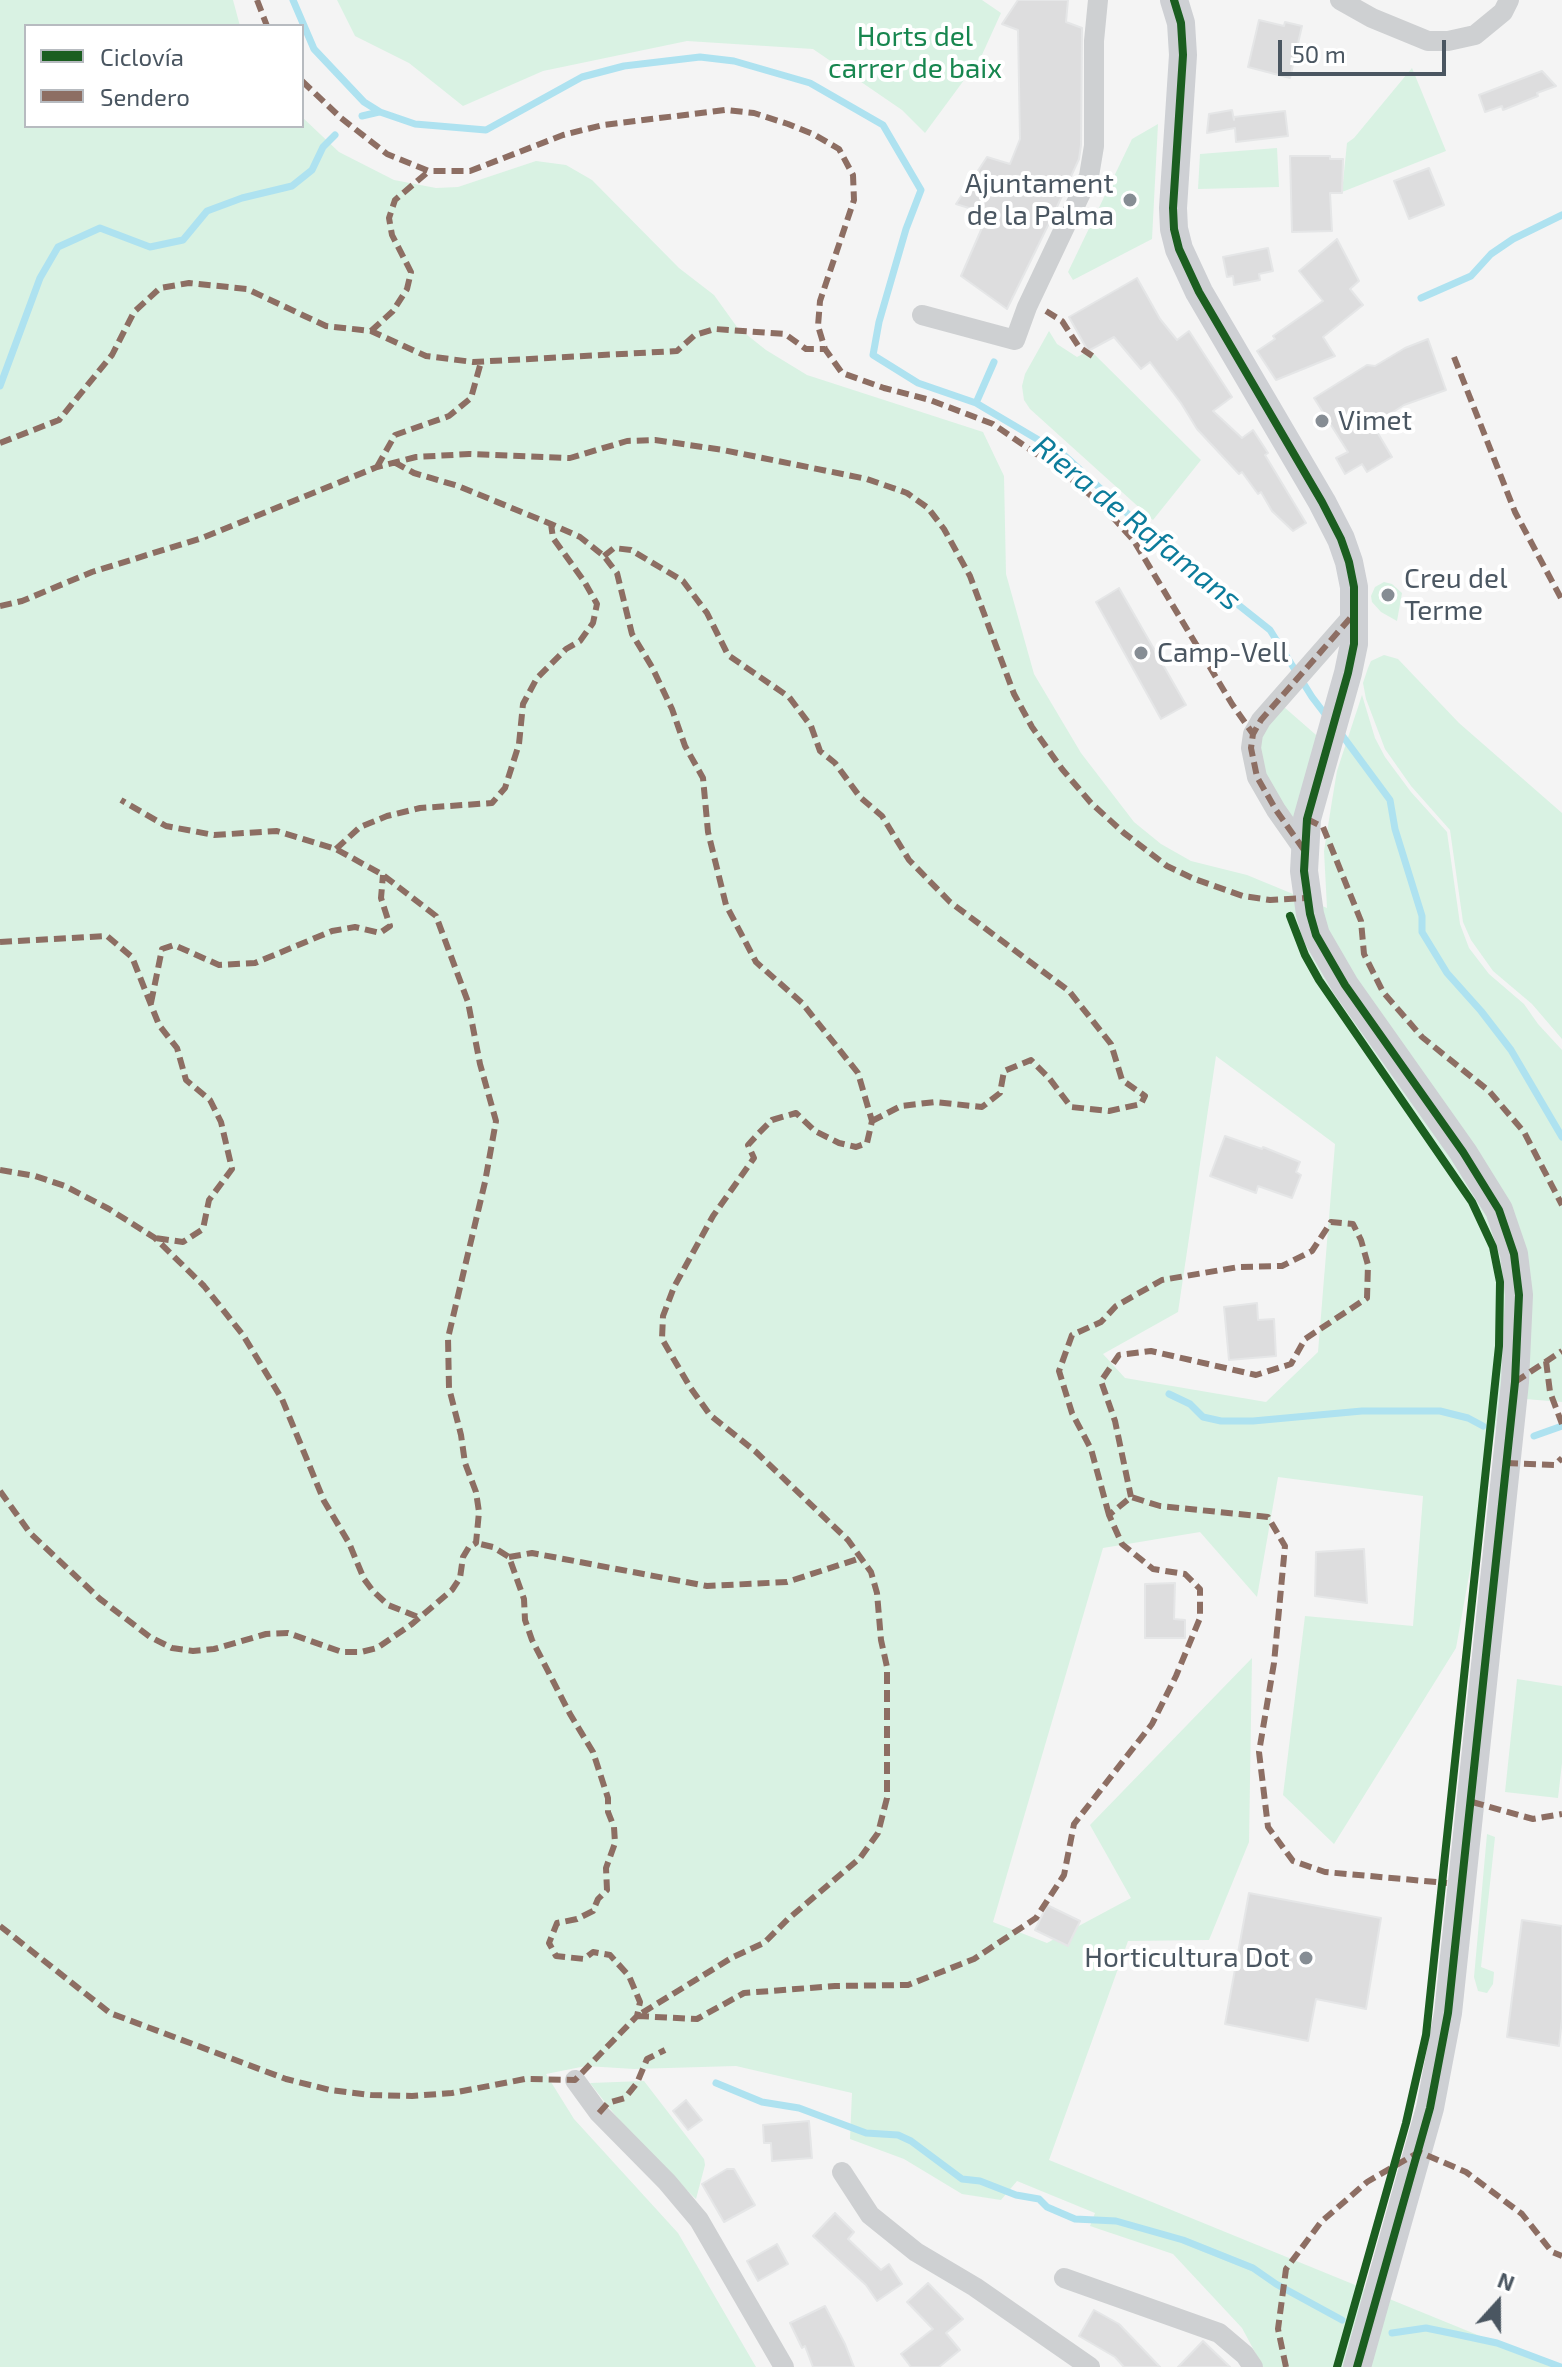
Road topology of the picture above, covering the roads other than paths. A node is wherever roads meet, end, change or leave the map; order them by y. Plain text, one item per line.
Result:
1 (1098, 0) edge
2 (1340, 0) edge
3 (1509, 0) edge
4 (1178, 3) edge
5 (922, 315) dead end
6 (1356, 612) junction
7 (1304, 850) junction
8 (575, 2080) dead end
9 (842, 2172) dead end
10 (1064, 2278) dead end
11 (1067, 2360) edge
12 (784, 2367) edge
13 (1090, 2367) edge
14 (1253, 2367) edge
15 (1357, 2367) edge

1 - 5 street
2 - 3 street
4 - 6 main road
6 - 7 main road
6 - 7 street
7 - 15 main road
8 - 12 street
9 - 11 street
10 - 14 street
11 - 13 street

